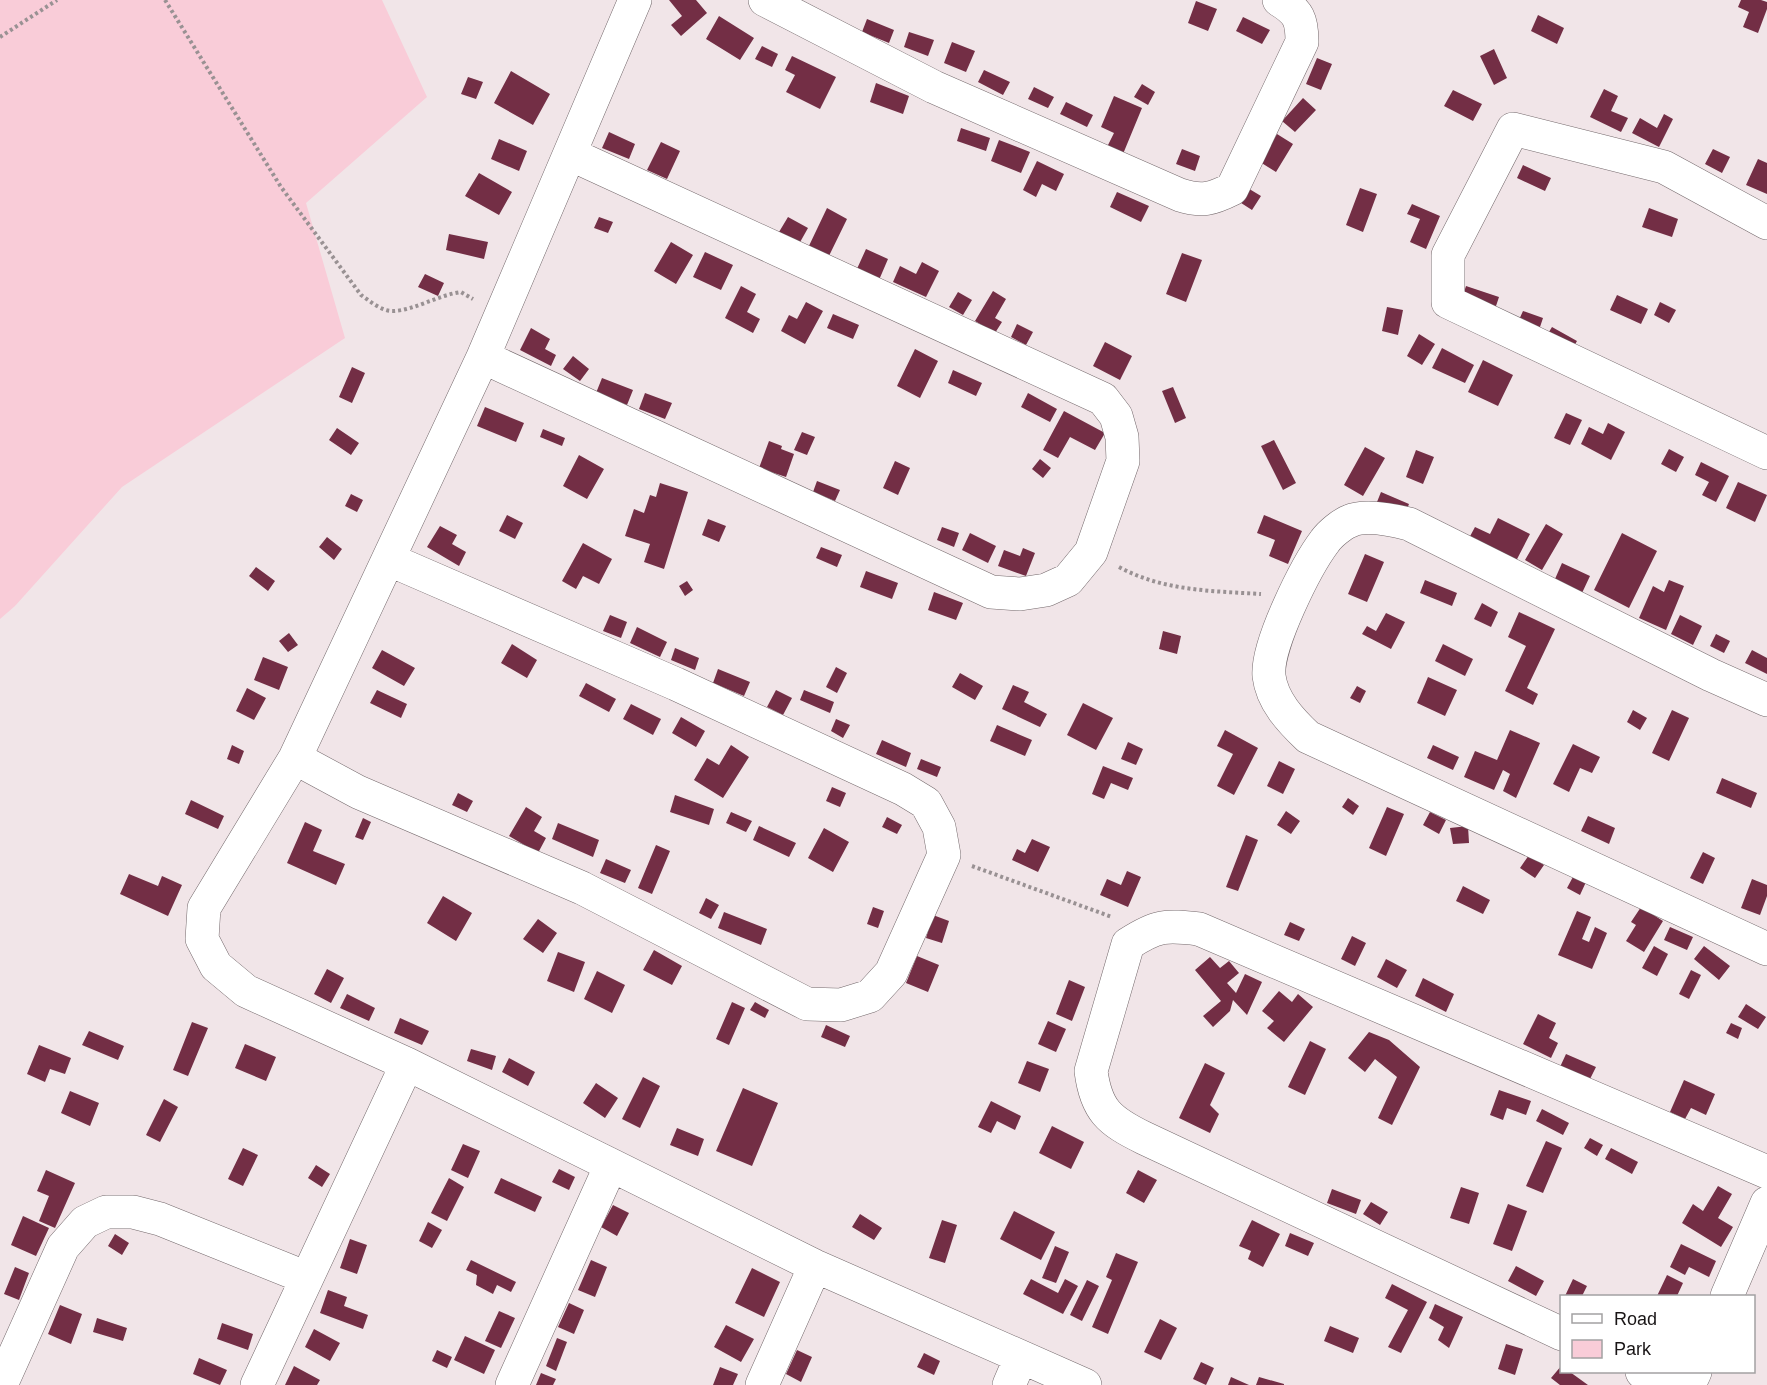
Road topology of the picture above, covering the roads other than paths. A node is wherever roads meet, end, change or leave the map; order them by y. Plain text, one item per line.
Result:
1 (635, 0) edge
2 (765, 0) edge
3 (1279, 0) edge
4 (570, 154) junction
5 (1767, 223) edge
6 (489, 343) junction
7 (1767, 453) edge
8 (390, 560) junction
9 (1767, 700) edge
10 (295, 758) junction
11 (1767, 949) edge
12 (407, 1064) junction
13 (611, 1165) junction
14 (1767, 1172) edge
15 (1767, 1203) edge
16 (814, 1266) junction
17 (307, 1278) junction
18 (1727, 1295) edge
19 (1560, 1333) edge
20 (1015, 1371) edge
21 (1646, 1373) edge
22 (1, 1385) edge
23 (256, 1385) edge
24 (512, 1385) edge
25 (762, 1385) edge
26 (1085, 1385) edge
27 (1671, 1385) edge

1 - 4 street
2 - 3 street
4 - 6 street
4 - 6 street
5 - 7 street
6 - 8 street
8 - 10 street
8 - 10 street
9 - 11 street
10 - 12 street
12 - 13 street
12 - 17 street
13 - 16 street
13 - 24 street
14 - 19 street
15 - 18 street
16 - 20 street
16 - 25 street
17 - 22 street
17 - 23 street
20 - 26 street
21 - 27 street

